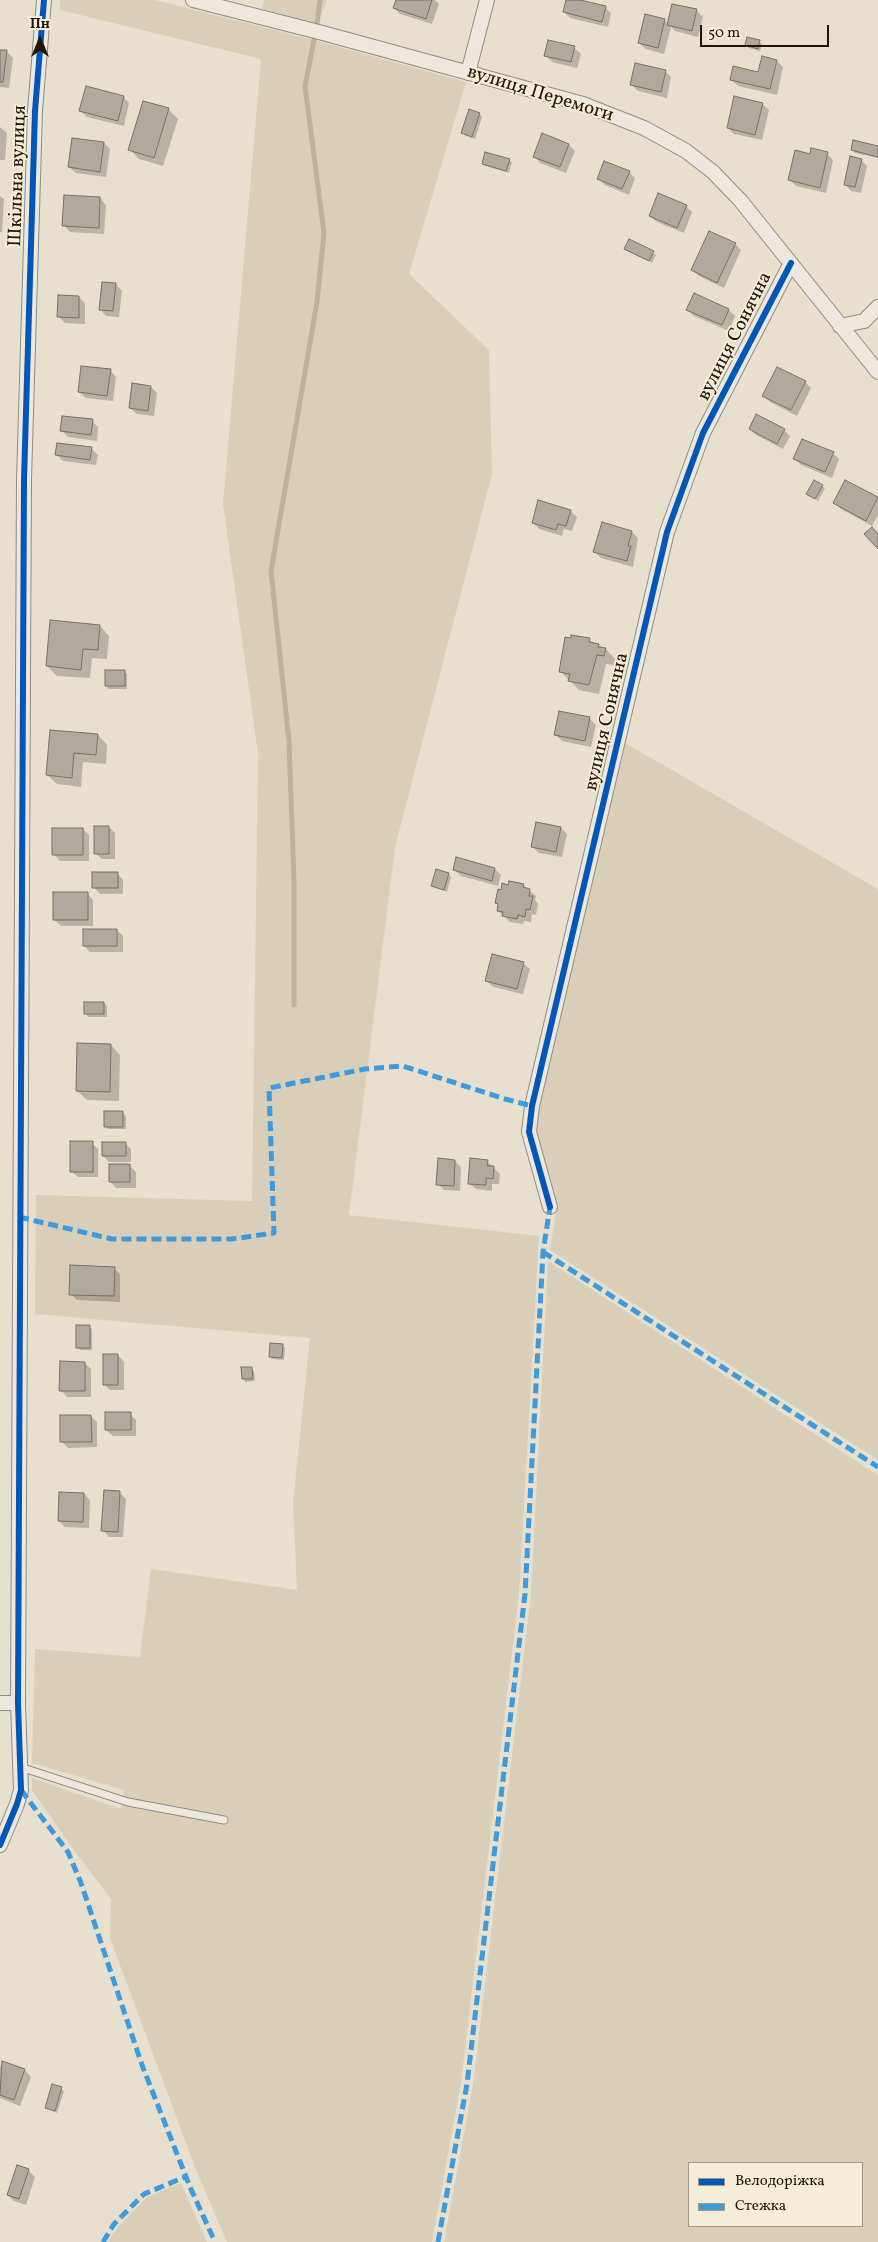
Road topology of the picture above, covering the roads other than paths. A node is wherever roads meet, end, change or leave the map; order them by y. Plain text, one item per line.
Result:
1 (44, 0) edge
2 (193, 0) edge
3 (487, 0) edge
4 (468, 73) junction
5 (790, 263) junction
6 (878, 308) edge
7 (840, 326) junction
8 (878, 372) edge
9 (550, 1207) dead end
10 (0, 1703) edge
11 (18, 1703) junction
12 (19, 1766) junction
13 (224, 1820) dead end
14 (0, 1845) edge

1 - 11 street, Шкільна вулиця
2 - 4 street, вулиця Перемоги
3 - 4 street
4 - 5 street, вулиця Перемоги
5 - 7 street, вулиця Перемоги
5 - 9 street, вулиця Сонячна
6 - 7 street
7 - 8 street, вулиця Перемоги
10 - 11 street
11 - 12 street, Шкільна вулиця
12 - 13 lane
12 - 14 street, Шкільна вулиця

